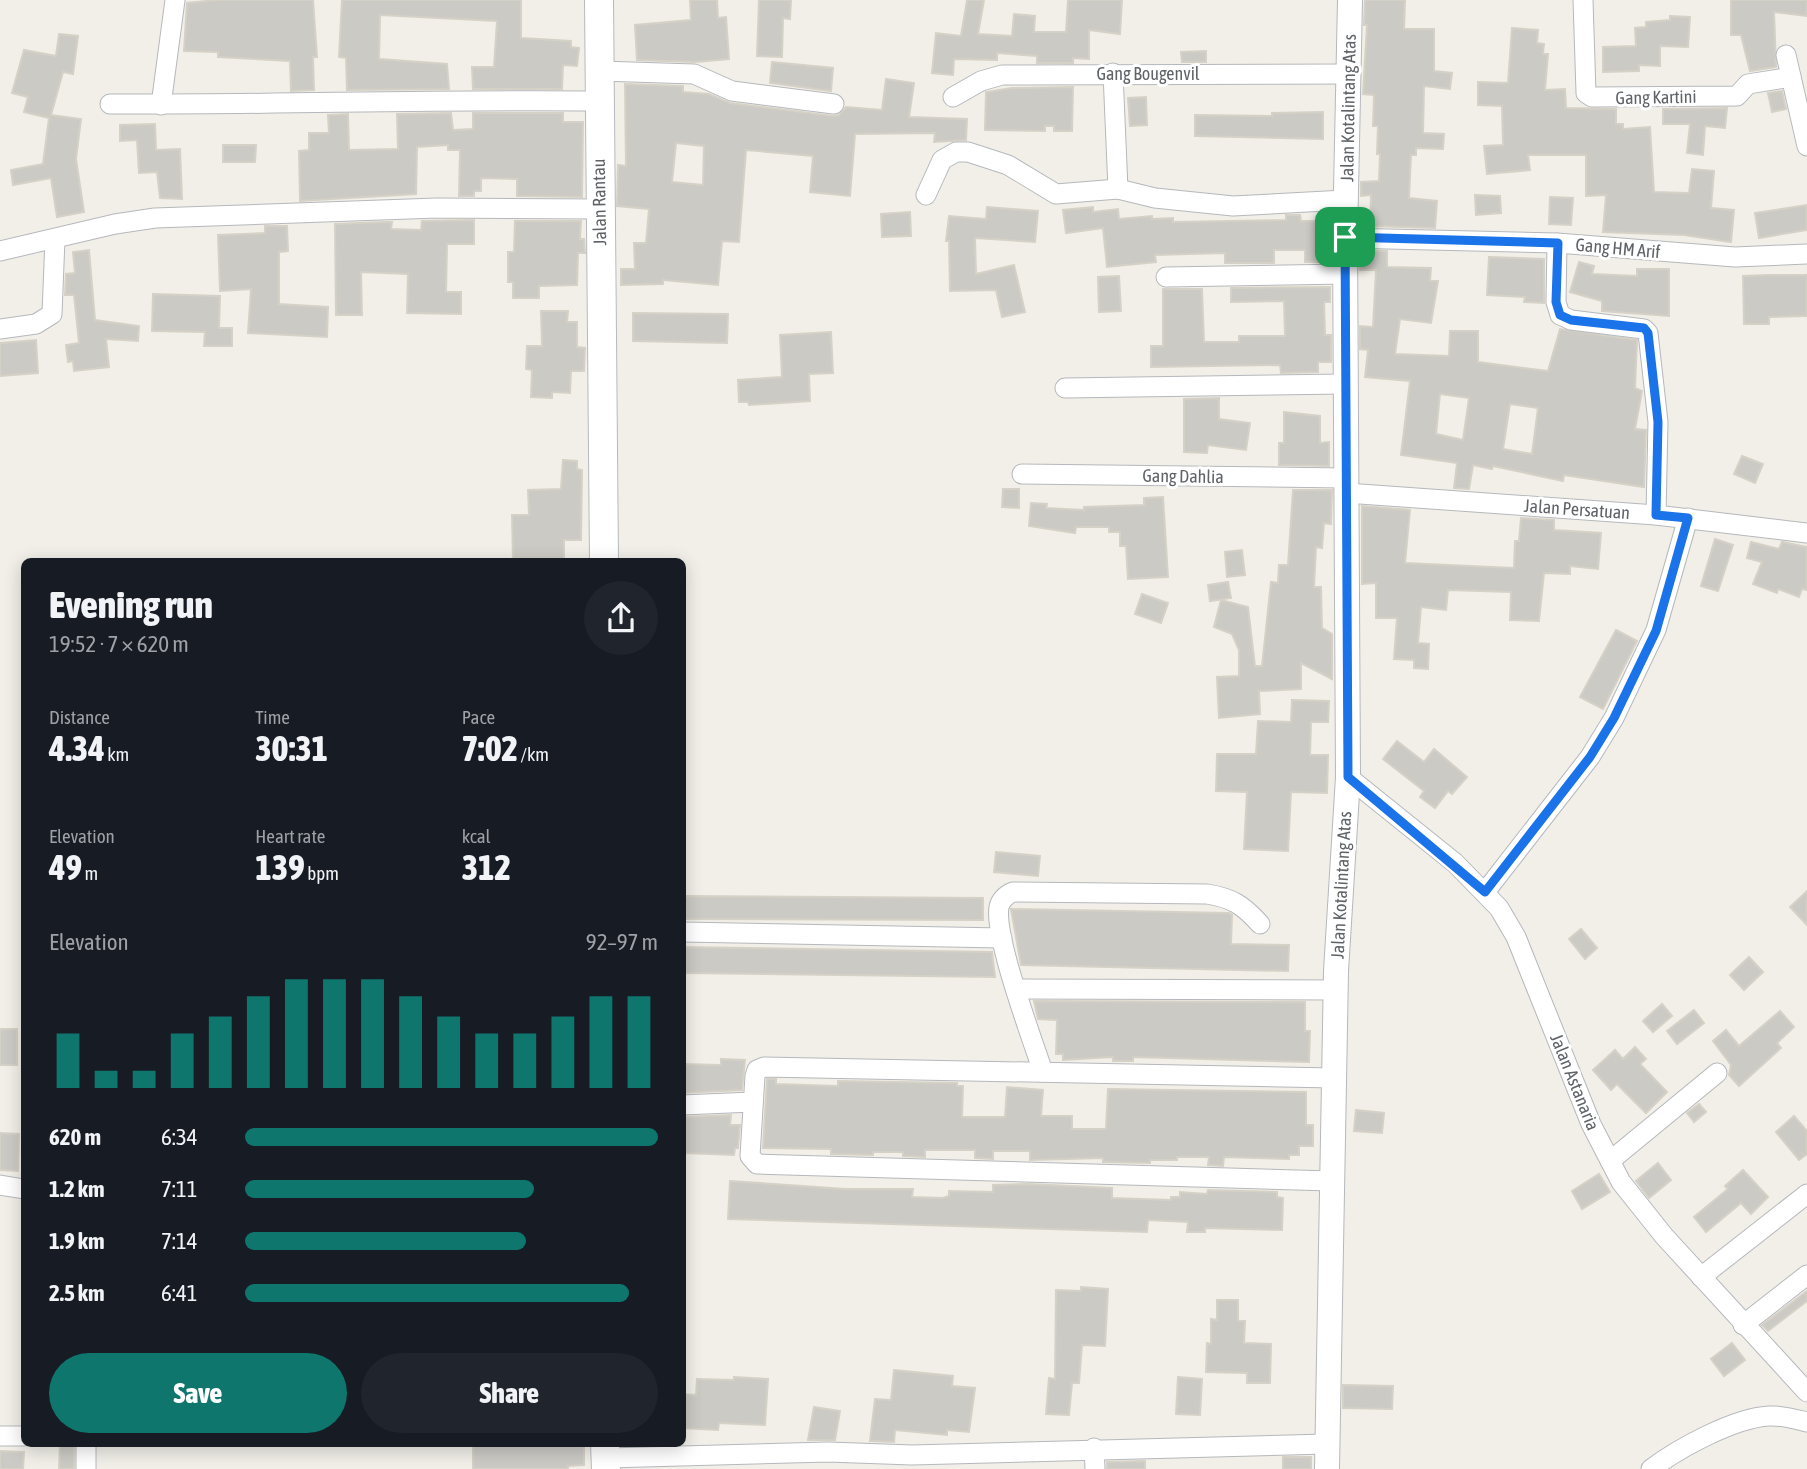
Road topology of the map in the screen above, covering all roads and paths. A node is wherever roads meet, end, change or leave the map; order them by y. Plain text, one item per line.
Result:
1 (175, 0) edge
2 (599, 0) edge
3 (1350, 0) edge
4 (1583, 0) edge
5 (1786, 55) dead end
6 (600, 71) junction
7 (1113, 73) junction
8 (1348, 74) junction
9 (1791, 77) junction
10 (953, 97) dead end
11 (598, 101) junction
12 (110, 104) dead end
13 (834, 104) dead end
14 (161, 105) junction
15 (1807, 146) edge
16 (1118, 190) junction
17 (926, 195) dead end
18 (1345, 200) junction
19 (599, 209) junction
20 (1345, 237) junction
21 (55, 239) junction
22 (1558, 243) junction
23 (0, 251) edge
24 (1807, 254) edge
25 (1346, 274) junction
26 (1166, 277) dead end
27 (0, 329) edge
28 (1345, 384) junction
29 (1065, 388) dead end
30 (1022, 474) dead end
31 (1345, 486) junction
32 (1656, 515) junction
33 (1688, 518) junction
34 (1807, 533) edge
35 (604, 558) edge
36 (1348, 777) junction
37 (1485, 892) junction
38 (1260, 924) dead end
39 (686, 932) edge
40 (1002, 938) junction
41 (1336, 981) junction
42 (1017, 989) junction
43 (1043, 1072) junction
44 (1717, 1073) dead end
45 (1334, 1077) junction
46 (753, 1102) junction
47 (686, 1105) edge
48 (1610, 1161) junction
49 (1331, 1181) junction
50 (0, 1185) edge
51 (21, 1188) edge
52 (1807, 1194) edge
53 (1807, 1275) edge
54 (1701, 1277) junction
55 (1743, 1325) junction
56 (1807, 1392) edge
57 (1807, 1422) edge
58 (0, 1436) edge
59 (21, 1436) edge
60 (1326, 1444) junction
61 (86, 1447) edge
62 (1094, 1448) junction
63 (606, 1457) edge
64 (912, 1462) edge
65 (86, 1469) edge
66 (1095, 1469) edge
67 (1326, 1469) edge
68 (1651, 1469) edge

1 - 14 street
2 - 6 main road, Jalan Rantau
3 - 8 street, Jalan Kotalintang Atas
4 - 9 street, Gang Kartini
5 - 9 street
6 - 11 main road, Jalan Rantau
6 - 13 street
7 - 8 street, Gang Bougenvil
7 - 10 street, Gang Bougenvil
7 - 16 street
8 - 18 street, Jalan Kotalintang Atas
9 - 15 street
11 - 14 street
11 - 19 main road, Jalan Rantau
12 - 14 street
16 - 17 street
16 - 18 street
18 - 20 street, Jalan Kotalintang Atas
19 - 21 street
19 - 35 main road, Jalan Rantau
20 - 22 street, Gang HM Arif
20 - 25 street, Jalan Kotalintang Atas
21 - 23 street
21 - 27 street
22 - 24 street, Gang HM Arif
22 - 32 street
25 - 26 street
25 - 28 street, Jalan Kotalintang Atas
28 - 29 street
28 - 31 street, Jalan Kotalintang Atas
30 - 31 street, Gang Dahlia
31 - 32 street, Jalan Persatuan
31 - 36 street, Jalan Kotalintang Atas
32 - 33 street, Jalan Persatuan
33 - 34 street, Jalan Persatuan
33 - 37 street
36 - 37 street, Jalan Astanaria
36 - 41 street, Jalan Kotalintang Atas
37 - 48 street, Jalan Astanaria
38 - 40 street
39 - 40 street
40 - 42 street
41 - 42 street
41 - 45 street, Jalan Kotalintang Atas
42 - 43 street
43 - 45 street
43 - 46 street
44 - 48 street
45 - 49 street, Jalan Kotalintang Atas
46 - 47 street
46 - 49 street
48 - 54 street, Jalan Astanaria
49 - 60 street, Jalan Kotalintang Atas
50 - 51 street
52 - 54 street
53 - 55 street
54 - 55 street, Jalan Astanaria
55 - 56 street, Jalan Astanaria
57 - 68 street
58 - 59 street
60 - 62 street
60 - 67 street, Jalan Kotalintang Atas
61 - 65 street
62 - 64 street
62 - 66 street
63 - 64 street

